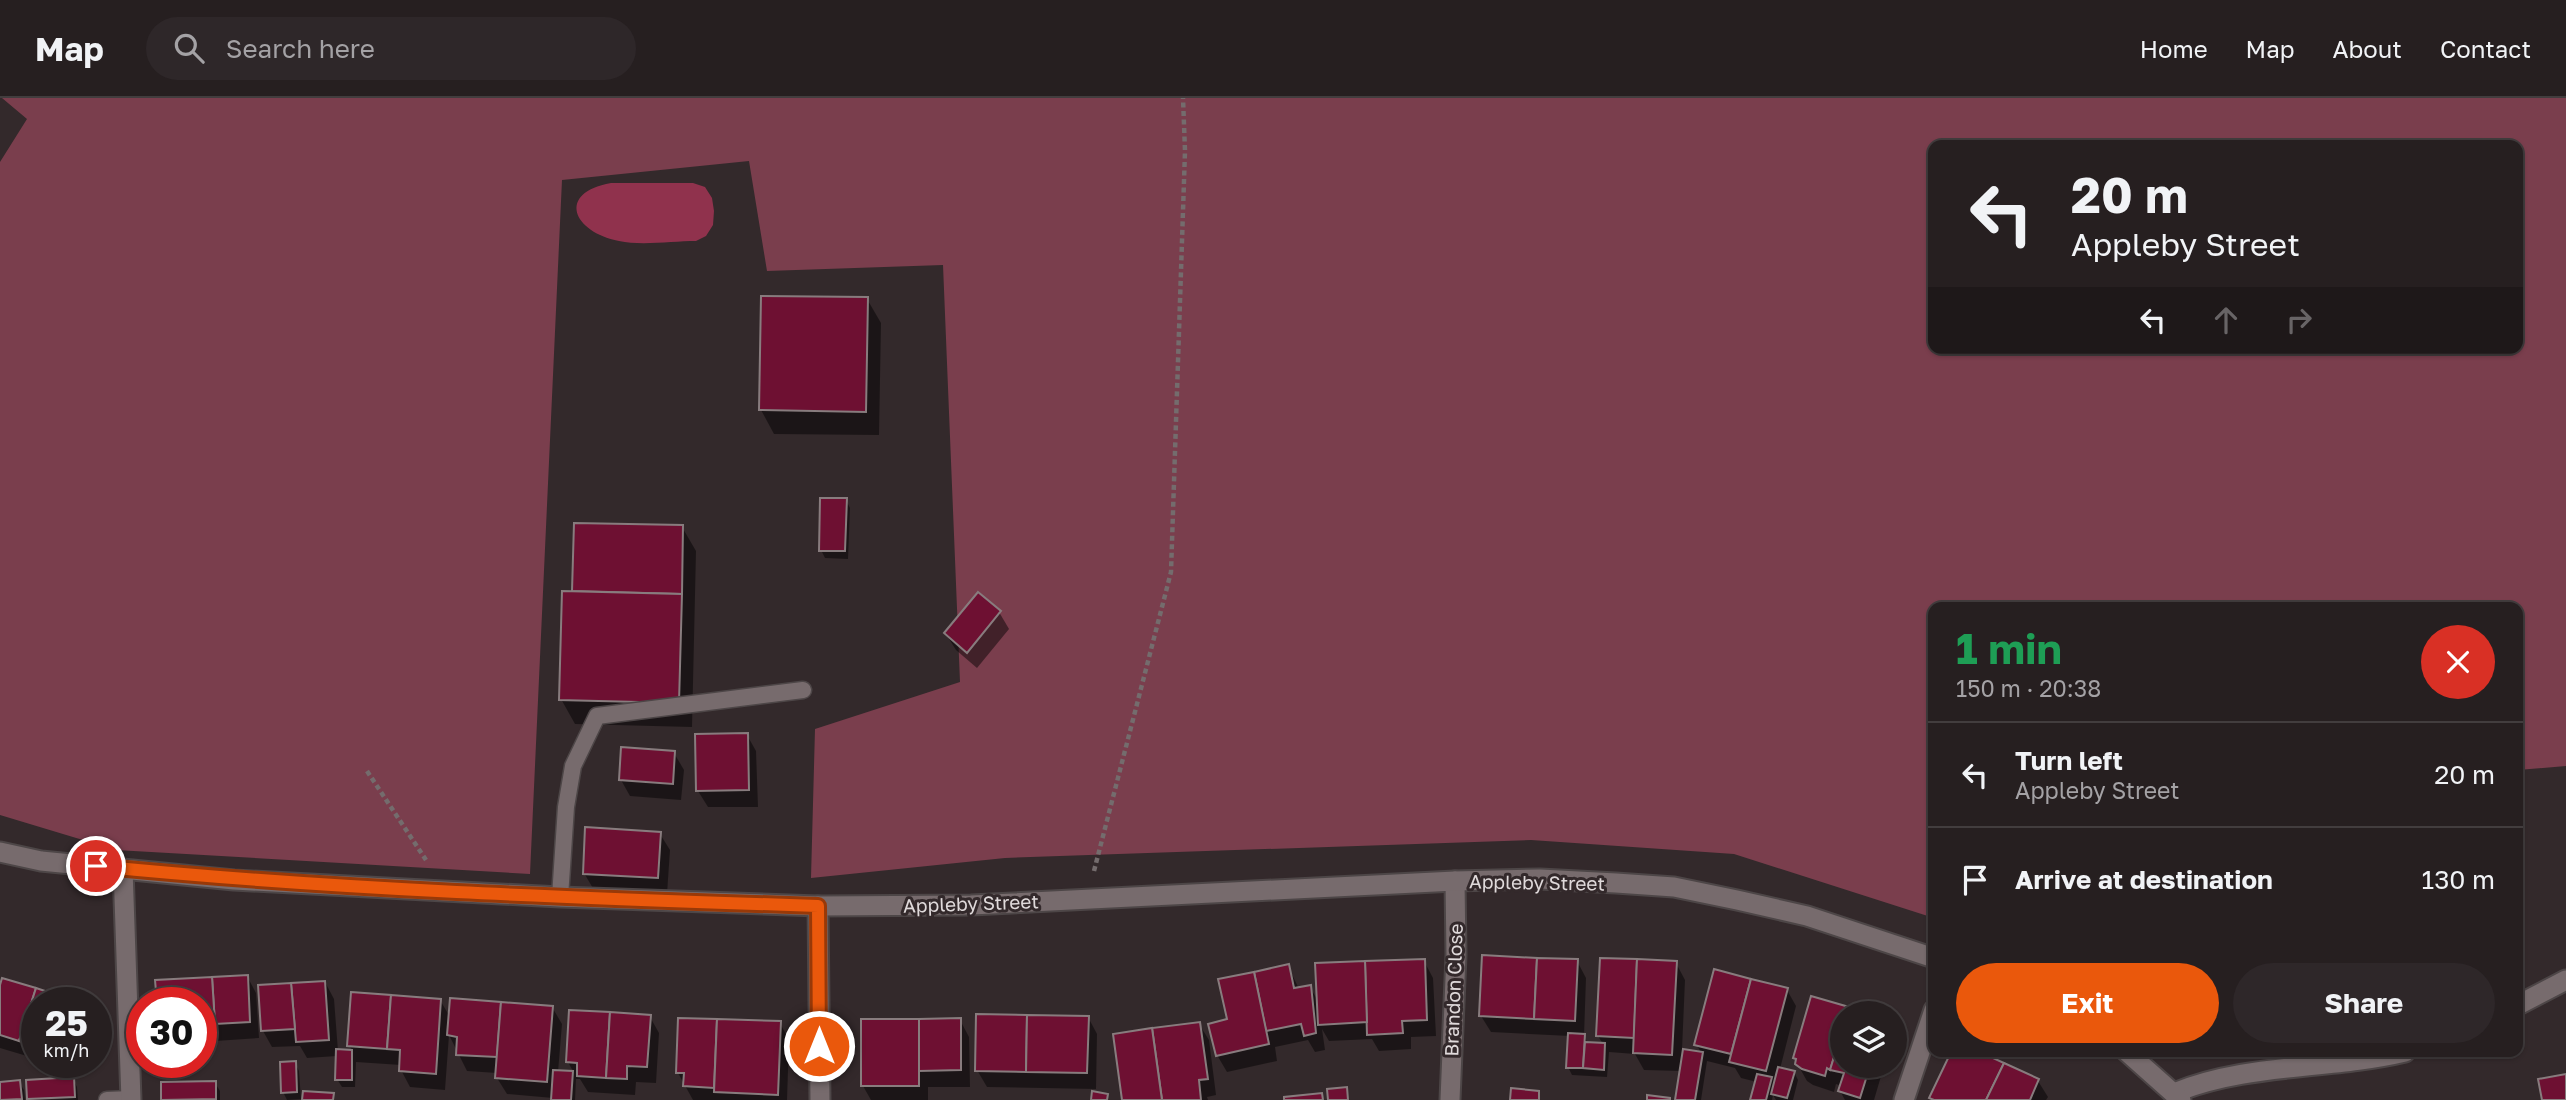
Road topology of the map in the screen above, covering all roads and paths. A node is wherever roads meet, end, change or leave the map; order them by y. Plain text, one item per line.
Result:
1 (1183, 98) edge
2 (803, 690) dead end
3 (367, 771) dead end
4 (0, 852) edge
5 (122, 869) junction
6 (1455, 881) junction
7 (433, 891) junction
8 (560, 897) junction
9 (1087, 899) junction
10 (818, 906) junction
11 (1928, 956) edge
12 (2566, 980) edge
13 (2523, 1002) edge
14 (1928, 1028) edge
15 (2133, 1057) edge
16 (2382, 1057) edge
17 (2177, 1096) edge
18 (131, 1099) edge
19 (107, 1100) edge
20 (820, 1100) edge
21 (1450, 1100) edge
22 (1904, 1100) edge

1 - 9 path
2 - 8 lane
3 - 7 path
4 - 5 street, Appleby Street
5 - 7 street, Appleby Street
5 - 18 street
6 - 9 street, Appleby Street
6 - 11 street, Appleby Street
6 - 21 street, Brandon Close
7 - 8 street, Appleby Street
8 - 10 street, Appleby Street
9 - 10 street, Appleby Street
10 - 20 street
12 - 13 street
14 - 22 street
15 - 17 street
16 - 17 street
18 - 19 lane

